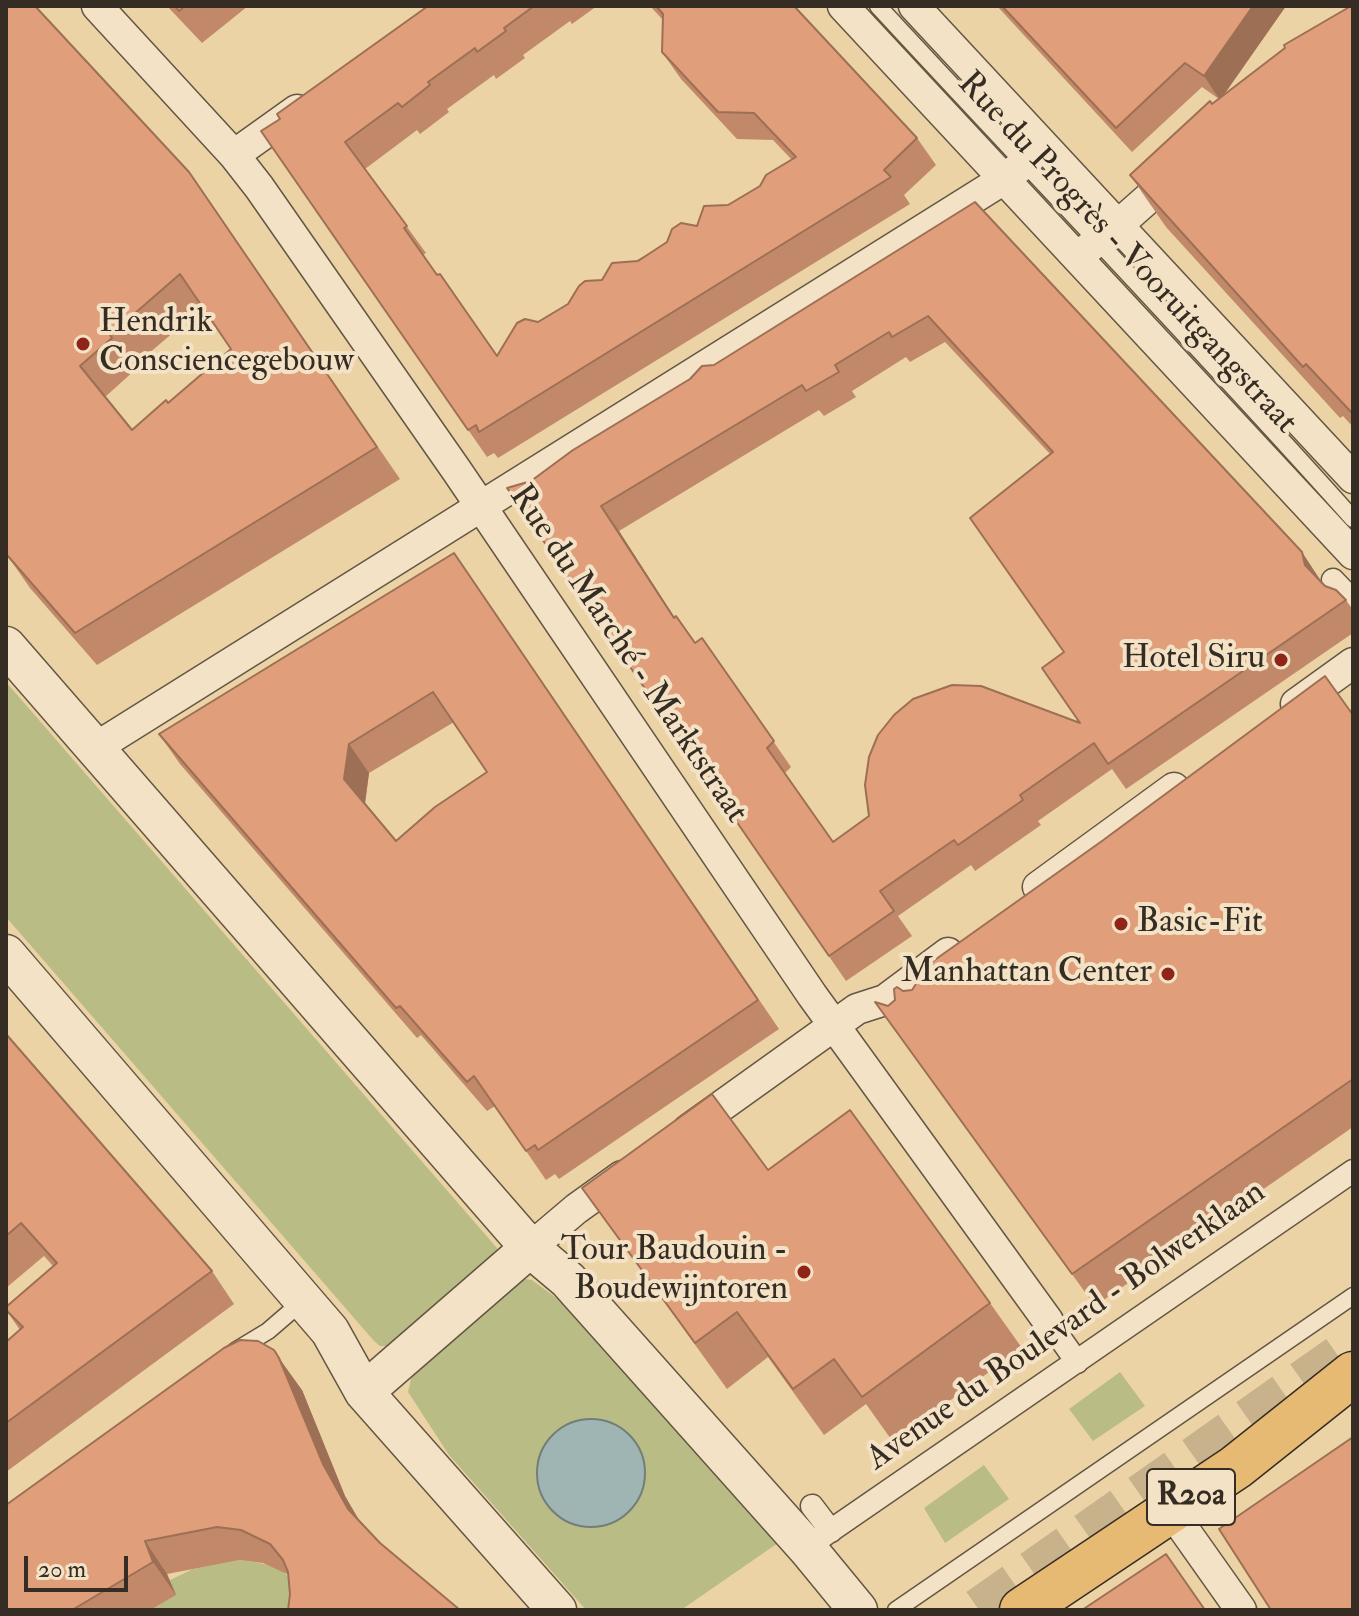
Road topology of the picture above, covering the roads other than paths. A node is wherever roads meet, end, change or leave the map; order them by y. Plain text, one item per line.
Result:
1 (97, 6) edge
2 (843, 6) edge
3 (878, 6) edge
4 (914, 6) edge
5 (319, 94) edge
6 (1204, 148) edge
7 (234, 155) junction
8 (1024, 162) junction
9 (1098, 241) junction
10 (1353, 478) edge
11 (479, 505) junction
12 (1353, 519) edge
13 (1353, 554) edge
14 (1333, 580) dead end
15 (1353, 601) edge
16 (6, 646) edge
17 (1353, 663) edge
18 (1276, 718) edge
19 (95, 748) junction
20 (1198, 772) edge
21 (1020, 900) edge
22 (970, 937) edge
23 (6, 954) edge
24 (834, 1025) junction
25 (665, 1146) edge
26 (640, 1164) edge
27 (1353, 1171) edge
28 (530, 1248) junction
29 (1353, 1296) edge
30 (304, 1300) junction
31 (1048, 1321) joint
32 (222, 1361) edge
33 (1077, 1362) junction
34 (1353, 1374) edge
35 (364, 1392) junction
36 (812, 1506) dead end
37 (1171, 1511) junction
38 (902, 1608) edge
39 (557, 1610) edge
40 (858, 1610) edge
41 (1022, 1610) edge
42 (1241, 1610) edge

1 - 7 street, Rue du Marché - Marktstraat
2 - 8 street, Rue du Progrès - Vooruitgangstraat
3 - 8 lane, Rue du Progrès - Vooruitgangstraat
4 - 8 street, Rue du Progrès - Vooruitgangstraat
5 - 7 street
6 - 9 street
7 - 11 street, Rue du Marché - Marktstraat
8 - 9 street, Rue du Progrès - Vooruitgangstraat
8 - 9 street, Rue du Progrès - Vooruitgangstraat
8 - 11 street
9 - 10 street, Rue du Progrès - Vooruitgangstraat
9 - 12 lane, Rue du Progrès - Vooruitgangstraat
9 - 13 street, Rue du Progrès - Vooruitgangstraat
11 - 19 street
11 - 24 street, Rue du Marché - Marktstraat
14 - 15 street
16 - 19 street
17 - 18 street
19 - 28 street
20 - 21 street
22 - 24 street
23 - 30 street
24 - 25 street
24 - 31 street, Rue du Marché - Marktstraat
26 - 28 street
27 - 33 street, Avenue du Boulevard - Bolwerklaan
28 - 35 street
28 - 40 street
29 - 38 lane
30 - 32 lane
30 - 35 street
31 - 33 street, Rue du Marché - Marktstraat
33 - 36 street, Avenue du Boulevard - Bolwerklaan
34 - 37 main road, R20a
35 - 39 street
37 - 41 main road, R20a
37 - 42 street

